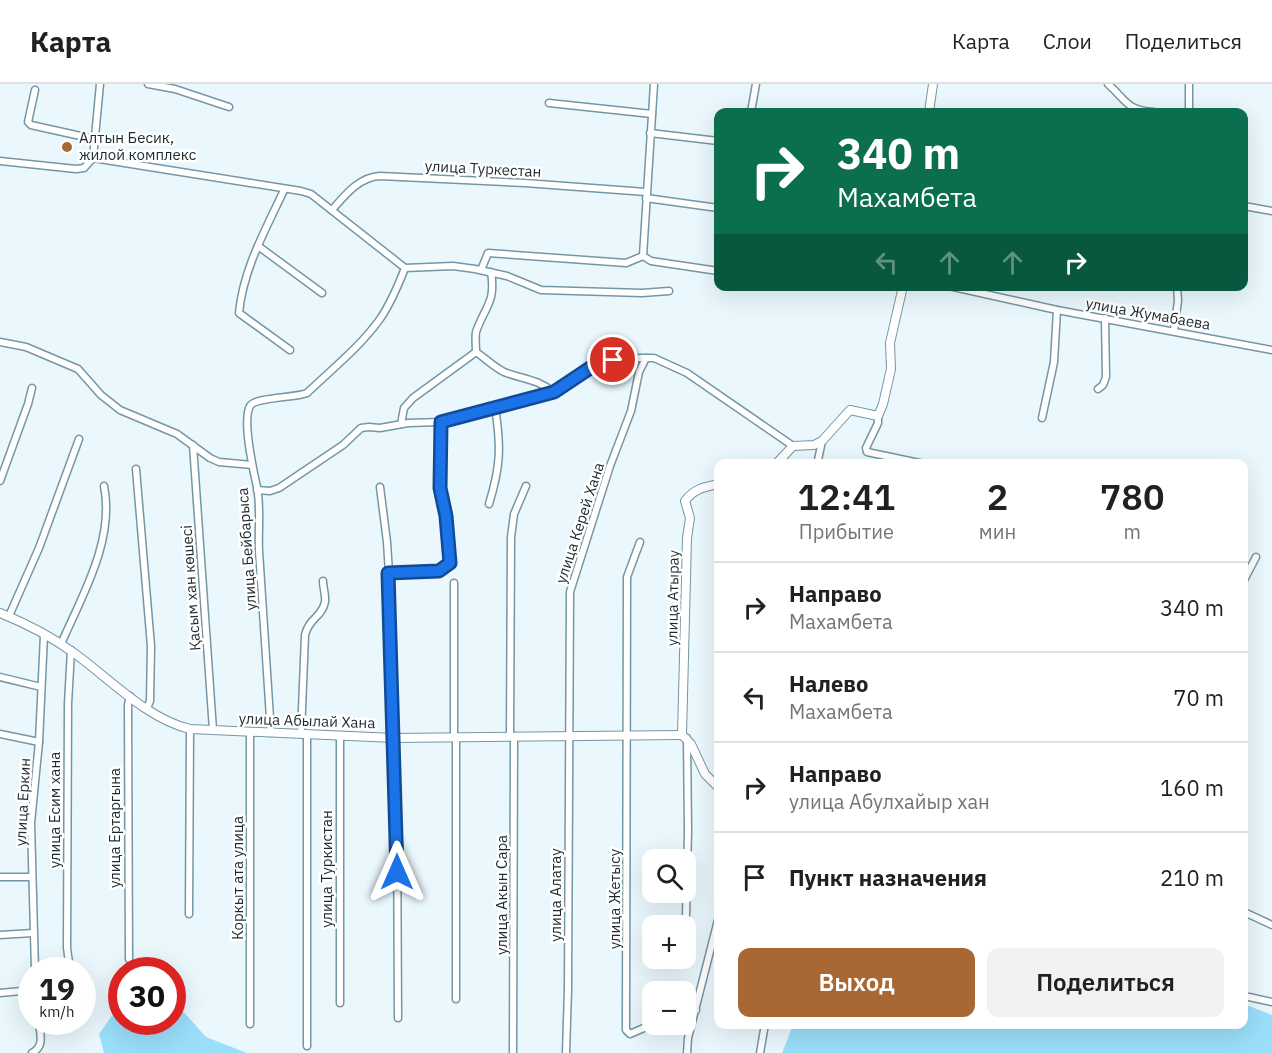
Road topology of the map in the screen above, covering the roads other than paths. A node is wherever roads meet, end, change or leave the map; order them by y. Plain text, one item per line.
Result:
1 (100, 84) edge
2 (148, 84) edge
3 (654, 84) edge
4 (756, 84) edge
5 (933, 84) edge
6 (1108, 84) edge
7 (1189, 84) edge
8 (34, 90) dead end
9 (549, 103) dead end
10 (229, 107) dead end
11 (752, 108) edge
12 (930, 108) edge
13 (1132, 108) edge
14 (1189, 108) edge
15 (652, 114) junction
16 (650, 133) junction
17 (94, 139) junction
18 (714, 141) edge
19 (93, 158) junction
20 (0, 161) edge
21 (284, 190) junction
22 (646, 195) junction
23 (714, 207) edge
24 (1248, 207) edge
25 (332, 210) junction
26 (1272, 211) edge
27 (258, 246) junction
28 (643, 256) junction
29 (405, 268) junction
30 (481, 270) junction
31 (714, 270) edge
32 (491, 272) junction
33 (669, 291) dead end
34 (902, 291) edge
35 (972, 291) edge
36 (1177, 291) edge
37 (322, 293) dead end
38 (1057, 310) junction
39 (1105, 318) junction
40 (1174, 330) junction
41 (0, 342) edge
42 (290, 350) dead end
43 (1272, 350) edge
44 (476, 352) junction
45 (646, 358) junction
46 (32, 388) dead end
47 (1098, 389) dead end
48 (554, 392) junction
49 (495, 407) junction
50 (878, 416) junction
51 (1042, 418) dead end
52 (441, 422) junction
53 (401, 424) junction
54 (79, 439) dead end
55 (822, 441) junction
56 (193, 445) junction
57 (793, 446) junction
58 (781, 459) edge
59 (819, 459) edge
60 (900, 459) edge
61 (252, 465) junction
62 (136, 469) dead end
63 (0, 481) edge
64 (714, 485) edge
65 (104, 486) dead end
66 (526, 486) dead end
67 (380, 487) dead end
68 (257, 490) junction
69 (489, 504) dead end
70 (640, 542) dead end
71 (1256, 557) dead end
72 (1248, 572) edge
73 (388, 573) junction
74 (323, 581) dead end
75 (453, 583) dead end
76 (0, 613) edge
77 (9, 616) junction
78 (44, 635) junction
79 (61, 644) junction
80 (71, 650) junction
81 (0, 677) edge
82 (41, 687) junction
83 (130, 696) junction
84 (147, 708) junction
85 (190, 729) junction
86 (213, 730) junction
87 (250, 732) junction
88 (271, 733) junction
89 (0, 734) edge
90 (304, 734) junction
91 (340, 736) junction
92 (455, 736) junction
93 (512, 736) junction
94 (568, 736) junction
95 (627, 737) junction
96 (685, 737) junction
97 (394, 738) junction
98 (39, 742) junction
99 (714, 783) edge
100 (0, 877) edge
101 (32, 878) junction
102 (189, 914) dead end
103 (1248, 914) edge
104 (686, 915) edge
105 (1272, 925) edge
106 (33, 933) junction
107 (0, 935) edge
108 (714, 936) edge
109 (34, 957) edge
110 (69, 957) edge
111 (129, 957) edge
112 (18, 991) edge
113 (0, 993) edge
114 (1248, 997) dead end
115 (456, 999) dead end
116 (1272, 1002) edge
117 (340, 1003) dead end
118 (696, 1010) edge
119 (398, 1018) dead end
120 (250, 1024) dead end
121 (764, 1029) edge
122 (642, 1030) edge
123 (40, 1035) edge
124 (689, 1035) edge
125 (307, 1046) dead end
126 (32, 1053) edge
127 (513, 1053) edge
128 (566, 1053) edge
129 (687, 1053) edge
130 (760, 1053) edge

1 - 17 street
2 - 10 street
3 - 15 street
4 - 11 street
5 - 12 street
6 - 13 street
7 - 14 street
8 - 17 street
9 - 15 street
15 - 16 street
16 - 18 street
16 - 22 street
17 - 19 street
19 - 20 street
19 - 21 street
21 - 25 street
21 - 27 street
22 - 23 street, улица Туркестан
22 - 25 street, улица Туркестан
22 - 28 street
24 - 26 street
25 - 29 street
27 - 37 street
27 - 42 street
28 - 30 street
28 - 31 street
29 - 30 street
29 - 61 street, улица Бейбарыса
30 - 32 street
32 - 33 street
32 - 44 street
34 - 50 street
35 - 38 street, улица Жумабаева
36 - 40 street
38 - 39 street, улица Жумабаева
38 - 51 street
39 - 40 street, улица Жумабаева
39 - 47 street
40 - 43 street, улица Жумабаева
41 - 56 street
44 - 48 street
44 - 53 street
45 - 48 street
45 - 57 street
45 - 94 street, улица Керей Хана
46 - 63 street
48 - 49 street
49 - 52 street
49 - 69 street
50 - 55 street
50 - 60 street
52 - 53 street
52 - 73 street
53 - 68 street
54 - 77 street
55 - 57 street
55 - 59 street
56 - 61 street
56 - 86 street, Қасым хан көшесі
57 - 58 street
61 - 68 street, улица Бейбарыса
62 - 84 street
64 - 96 street, улица Атырау
65 - 79 street
66 - 93 street, улица Акын Сара
67 - 73 street
68 - 88 street, улица Бейбарыса
70 - 95 street
71 - 72 street
73 - 97 street
74 - 90 street
75 - 92 street
76 - 77 street, улица Абылай Хана
77 - 78 street, улица Абылай Хана
78 - 79 street, улица Абылай Хана
78 - 82 street, улица Еркин
79 - 80 street, улица Абылай Хана
80 - 83 street, улица Абылай Хана
80 - 110 street, улица Есим хана
81 - 82 street
82 - 98 street, улица Еркин
83 - 84 street, улица Абылай Хана
83 - 111 street, улица Ертаргына
84 - 85 street, улица Абылай Хана
85 - 86 street, улица Абылай Хана
85 - 102 street
86 - 87 street, улица Абылай Хана
87 - 88 street, улица Абылай Хана
87 - 120 street, Коркыт ата улица
88 - 90 street, улица Абылай Хана
89 - 98 street
90 - 91 street, улица Абылай Хана
90 - 125 street
91 - 97 street, улица Абылай Хана
91 - 117 street, улица Туркистан
92 - 93 street, улица Абылай Хана
92 - 97 street, улица Абылай Хана
92 - 115 street
93 - 94 street, улица Абылай Хана
93 - 127 street, улица Акын Сара
94 - 95 street, улица Абылай Хана
94 - 128 street, улица Алатау
95 - 96 street, улица Абылай Хана
95 - 122 street, улица Жетысу
96 - 99 street
96 - 104 street
97 - 119 street
98 - 101 street, улица Еркин
100 - 101 street
101 - 106 street, улица Еркин
103 - 105 street
106 - 107 street
106 - 109 street, улица Еркин
108 - 118 street
112 - 113 street
114 - 116 street
121 - 130 street
123 - 126 street
124 - 129 street

